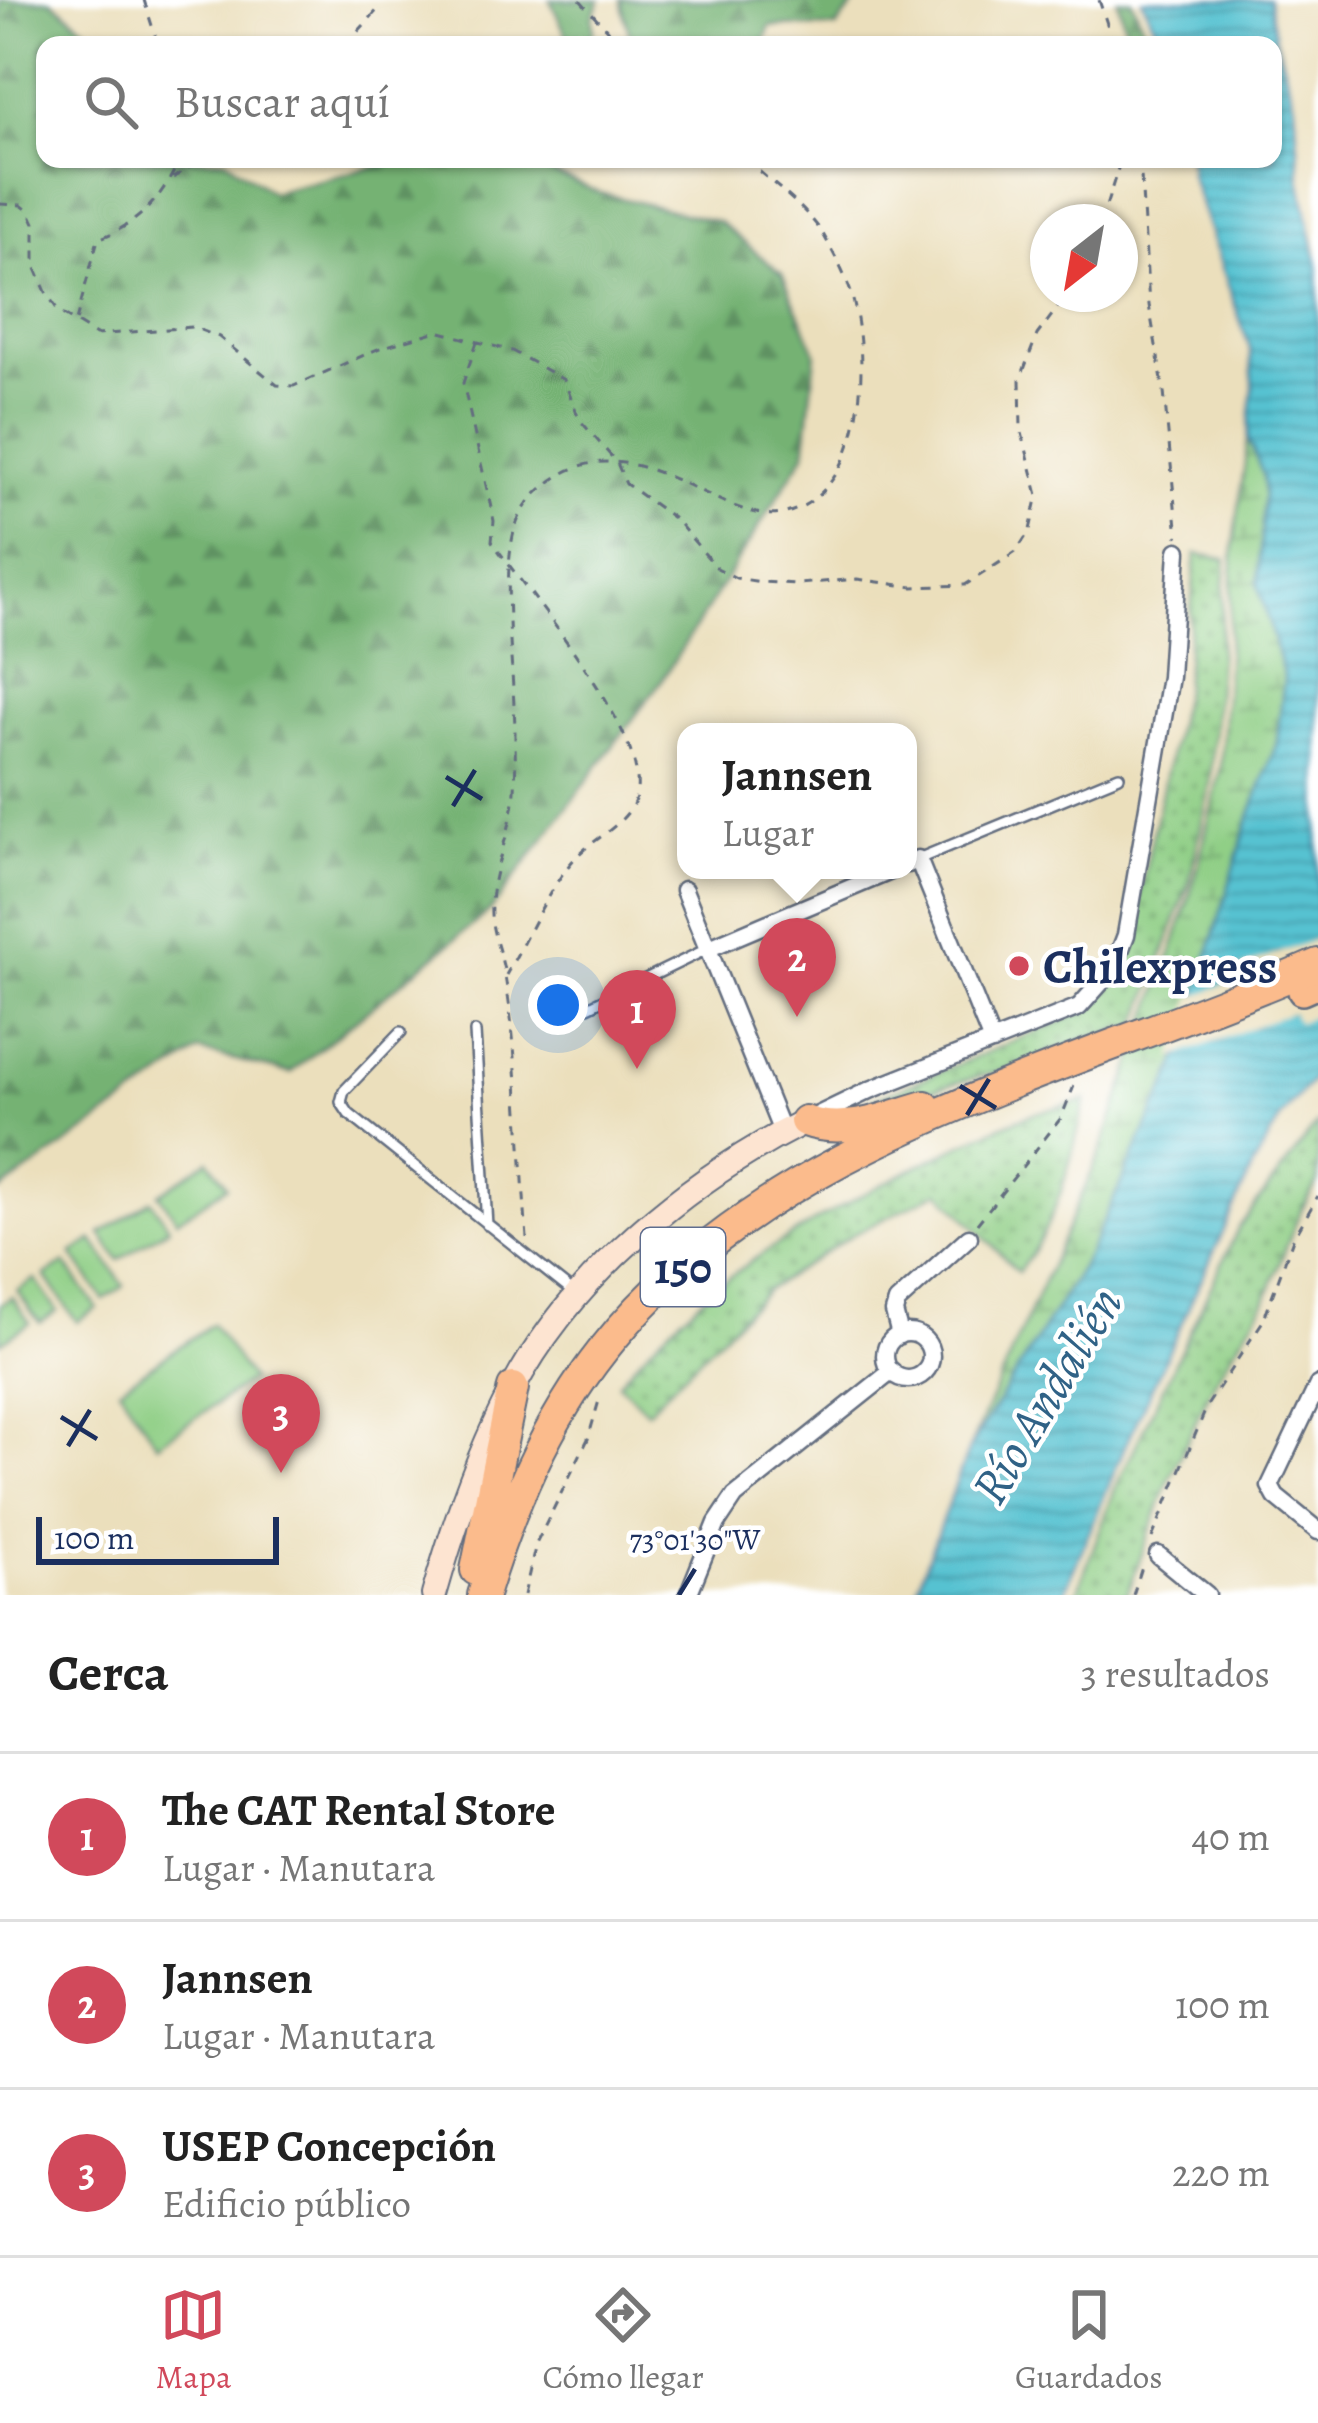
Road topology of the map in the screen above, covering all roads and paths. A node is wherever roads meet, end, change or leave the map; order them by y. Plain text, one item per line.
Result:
1 (143, 0) edge
2 (580, 0) edge
3 (1099, 0) edge
4 (381, 6) dead end
5 (155, 36) edge
6 (354, 36) edge
7 (613, 36) edge
8 (1111, 36) edge
9 (176, 168) edge
10 (188, 168) edge
11 (755, 168) edge
12 (1118, 168) edge
13 (1141, 168) edge
14 (171, 178) junction
15 (0, 204) edge
16 (1107, 204) edge
17 (1054, 312) edge
18 (76, 322) junction
19 (478, 340) junction
20 (617, 463) junction
21 (1178, 551) joint
22 (510, 570) junction
23 (1120, 776) dead end
24 (917, 859) edge
25 (917, 870) edge
26 (872, 879) edge
27 (684, 890) dead end
28 (707, 949) junction
29 (1315, 976) edge
30 (506, 977) junction
31 (588, 1007) dead end
32 (475, 1032) dead end
33 (401, 1033) dead end
34 (992, 1042) junction
35 (1078, 1068) junction
36 (1023, 1080) junction
37 (794, 1127) junction
38 (1318, 1196) edge
39 (526, 1222) dead end
40 (487, 1225) junction
41 (969, 1237) joint
42 (579, 1296) junction
43 (900, 1335) junction
44 (889, 1364) junction
45 (601, 1383) junction
46 (1318, 1385) edge
47 (513, 1388) junction
48 (1318, 1532) edge
49 (1150, 1556) junction
50 (434, 1595) edge
51 (472, 1595) edge
52 (483, 1595) edge
53 (501, 1595) edge
54 (524, 1595) edge
55 (688, 1595) edge
56 (1133, 1595) edge
57 (1207, 1595) edge

1 - 5 path
2 - 7 path
3 - 8 path
4 - 6 path
9 - 14 path
10 - 14 path
11 - 20 path
12 - 16 path
13 - 21 path
14 - 18 path
15 - 18 path
17 - 20 path
18 - 19 path
19 - 20 path
19 - 22 path
20 - 22 path
21 - 34 street
22 - 30 path
22 - 30 path
23 - 24 lane
25 - 34 street
26 - 28 street
27 - 28 street
28 - 31 lane
28 - 37 street
29 - 35 highway, 150
30 - 39 path
32 - 40 lane
33 - 40 lane
34 - 37 street
35 - 36 highway, 150
35 - 41 path
35 - 45 highway, 150
36 - 37 highway
36 - 52 highway, 150
37 - 42 street
38 - 49 path
40 - 42 lane
41 - 43 street
42 - 47 street
43 - 44 street
43 - 44 street
44 - 55 street
45 - 53 highway, 150
45 - 54 path
46 - 48 street
47 - 50 street
47 - 51 highway
49 - 56 path
49 - 57 street

